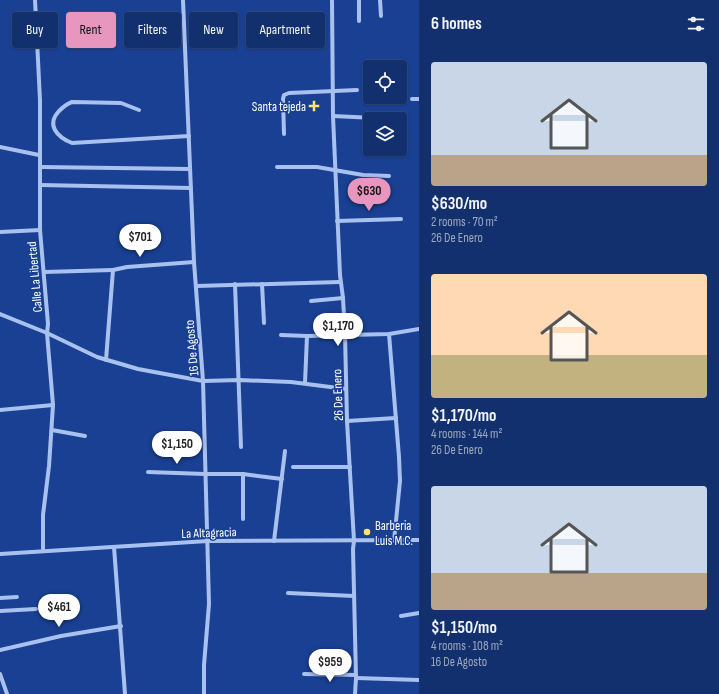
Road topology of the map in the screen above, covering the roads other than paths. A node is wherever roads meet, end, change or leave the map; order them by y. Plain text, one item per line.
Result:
1 (35, 0) edge
2 (183, 0) edge
3 (332, 0) edge
4 (359, 0) edge
5 (380, 0) edge
6 (381, 16) dead end
7 (360, 21) dead end
8 (357, 90) dead end
9 (332, 91) junction
10 (412, 99) dead end
11 (419, 99) edge
12 (139, 110) dead end
13 (333, 116) junction
14 (363, 117) edge
15 (284, 134) dead end
16 (188, 136) junction
17 (0, 147) edge
18 (40, 155) junction
19 (40, 167) junction
20 (277, 167) dead end
21 (190, 168) junction
22 (335, 171) junction
23 (389, 176) dead end
24 (40, 186) junction
25 (191, 188) junction
26 (401, 219) dead end
27 (337, 221) junction
28 (40, 230) junction
29 (0, 232) edge
30 (194, 262) junction
31 (113, 270) junction
32 (44, 272) junction
33 (340, 282) junction
34 (234, 284) junction
35 (262, 284) junction
36 (196, 286) junction
37 (343, 298) junction
38 (311, 301) dead end
39 (0, 314) edge
40 (264, 323) dead end
41 (419, 329) edge
42 (47, 333) junction
43 (345, 334) junction
44 (389, 334) junction
45 (281, 335) dead end
46 (307, 336) junction
47 (106, 360) junction
48 (203, 380) junction
49 (239, 380) junction
50 (305, 383) junction
51 (346, 389) junction
52 (53, 405) junction
53 (0, 410) edge
54 (396, 418) junction
55 (347, 421) junction
56 (52, 430) junction
57 (85, 436) dead end
58 (241, 447) dead end
59 (285, 451) dead end
60 (350, 467) junction
61 (293, 468) dead end
62 (148, 472) dead end
63 (205, 474) junction
64 (243, 474) junction
65 (282, 479) junction
66 (243, 520) dead end
67 (419, 540) edge
68 (274, 541) junction
69 (354, 541) junction
70 (394, 541) junction
71 (208, 542) junction
72 (114, 547) junction
73 (43, 552) junction
74 (0, 554) edge
75 (288, 593) dead end
76 (354, 596) junction
77 (17, 597) dead end
78 (0, 598) edge
79 (36, 609) dead end
80 (0, 611) edge
81 (419, 613) edge
82 (401, 616) dead end
83 (121, 626) junction
84 (0, 650) edge
85 (0, 674) edge
86 (304, 674) dead end
87 (356, 677) junction
88 (419, 680) edge
89 (7, 694) edge
90 (125, 694) edge
91 (204, 694) edge
92 (355, 694) edge

1 - 18 street, Calle La Libertad
2 - 16 street, 16 De Agosto
3 - 9 street, 26 De Enero
4 - 7 street
5 - 6 street
8 - 9 street
9 - 13 street, 26 De Enero
9 - 15 street
10 - 11 street
12 - 16 street
13 - 14 street
13 - 22 street, 26 De Enero
16 - 21 street, 16 De Agosto
17 - 18 street
18 - 19 street, Calle La Libertad
19 - 21 street
19 - 24 street, Calle La Libertad
20 - 22 street
21 - 25 street, 16 De Agosto
22 - 23 street
22 - 27 street, 26 De Enero
24 - 25 street
24 - 28 street, Calle La Libertad
25 - 30 street, 16 De Agosto
26 - 27 street
27 - 33 street, 26 De Enero
28 - 29 street
28 - 32 street, Calle La Libertad
30 - 31 street
30 - 36 street, 16 De Agosto
31 - 32 street
31 - 47 street
32 - 42 street, Calle La Libertad
33 - 35 street
33 - 37 street, 26 De Enero
34 - 35 street
34 - 36 street
34 - 49 street
35 - 40 street
36 - 48 street, 16 De Agosto
37 - 38 street
37 - 43 street, 26 De Enero
39 - 42 street
41 - 44 street
42 - 47 street
42 - 52 street, Calle La Libertad
43 - 44 street
43 - 46 street
43 - 51 street, 26 De Enero
44 - 54 street
45 - 46 street
46 - 50 street
47 - 48 street
48 - 49 street
48 - 63 street, 16 De Agosto
49 - 50 street
49 - 58 street
50 - 51 street
51 - 55 street, 26 De Enero
52 - 53 street
52 - 56 street, Calle La Libertad
54 - 55 street
54 - 70 street
55 - 60 street, 26 De Enero
56 - 57 street
56 - 73 street, Calle La Libertad
59 - 65 street
60 - 61 street
60 - 69 street, 26 De Enero
62 - 63 street
63 - 64 street
63 - 71 street, 16 De Agosto
64 - 65 street
64 - 66 street
65 - 68 street
67 - 70 street, La Altagracia
68 - 69 street, La Altagracia
68 - 71 street, La Altagracia
69 - 70 street, La Altagracia
69 - 76 street, 26 De Enero
71 - 72 street, La Altagracia
71 - 91 street, 16 De Agosto
72 - 73 street, La Altagracia
72 - 83 street
73 - 74 street, La Altagracia
75 - 76 street
76 - 87 street, 26 De Enero
77 - 78 street
79 - 80 street
81 - 82 street
83 - 84 street
83 - 90 street
85 - 89 street
86 - 87 street
87 - 88 street
87 - 92 street, 26 De Enero

